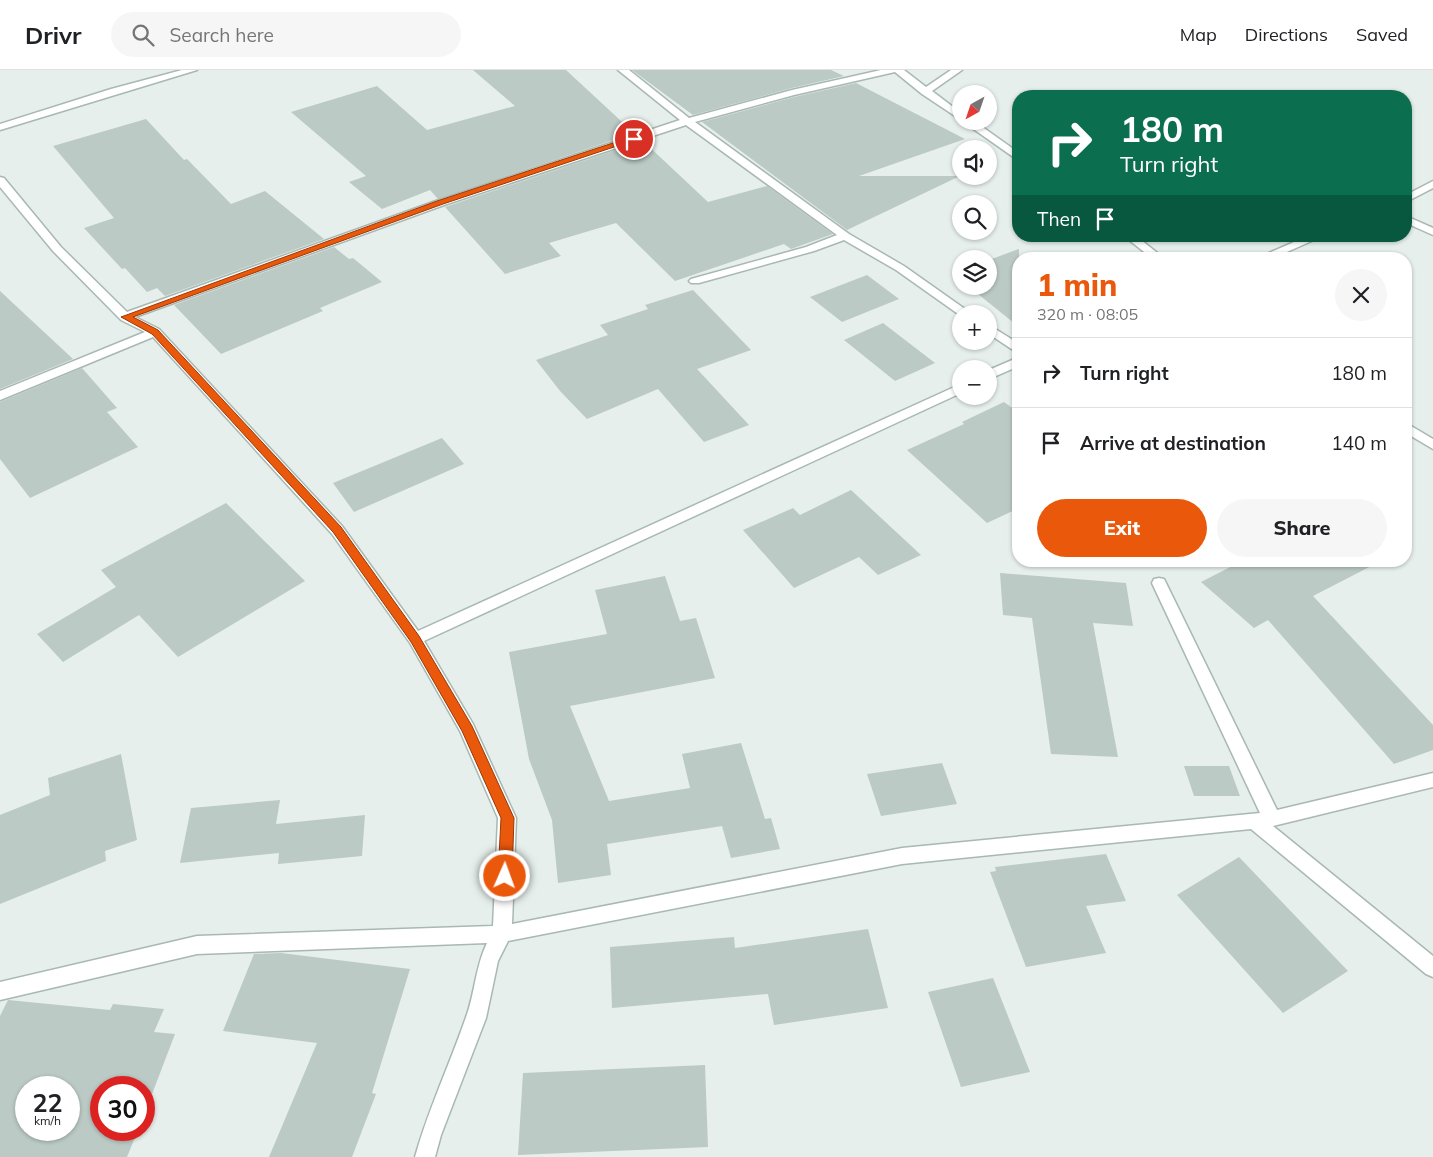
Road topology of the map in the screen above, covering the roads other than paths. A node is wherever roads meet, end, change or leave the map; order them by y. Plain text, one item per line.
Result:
1 (192, 70) edge
2 (623, 70) edge
3 (893, 70) edge
4 (898, 70) edge
5 (957, 70) edge
6 (926, 92) junction
7 (952, 111) edge
8 (687, 122) junction
9 (0, 127) edge
10 (980, 130) edge
11 (1012, 153) edge
12 (0, 180) edge
13 (1433, 184) edge
14 (1412, 196) edge
15 (1412, 222) edge
16 (1433, 232) edge
17 (845, 236) junction
18 (1137, 242) edge
19 (1303, 242) edge
20 (1151, 252) edge
21 (1278, 252) edge
22 (695, 281) dead end
23 (953, 305) edge
24 (126, 317) junction
25 (155, 332) junction
26 (997, 335) edge
27 (1012, 345) edge
28 (1012, 364) edge
29 (997, 371) edge
30 (952, 392) edge
31 (0, 396) edge
32 (1412, 431) edge
33 (1433, 445) edge
34 (1159, 583) dead end
35 (415, 639) junction
36 (1433, 780) edge
37 (1272, 819) junction
38 (1253, 820) junction
39 (502, 934) junction
40 (1433, 968) edge
41 (0, 991) edge
42 (426, 1157) edge

1 - 9 street
2 - 8 street
3 - 8 street
4 - 6 street
5 - 6 street
6 - 7 street
8 - 17 street
8 - 24 street
10 - 11 street
12 - 24 street
13 - 14 street
15 - 16 street
17 - 22 street
17 - 23 street
18 - 20 street
19 - 21 street
24 - 25 street
25 - 31 street
25 - 35 street
26 - 27 street
28 - 29 street
30 - 35 street
32 - 33 street
34 - 37 street
35 - 39 street
36 - 37 street
37 - 38 street
38 - 39 street
38 - 40 street
39 - 41 street
39 - 42 street

